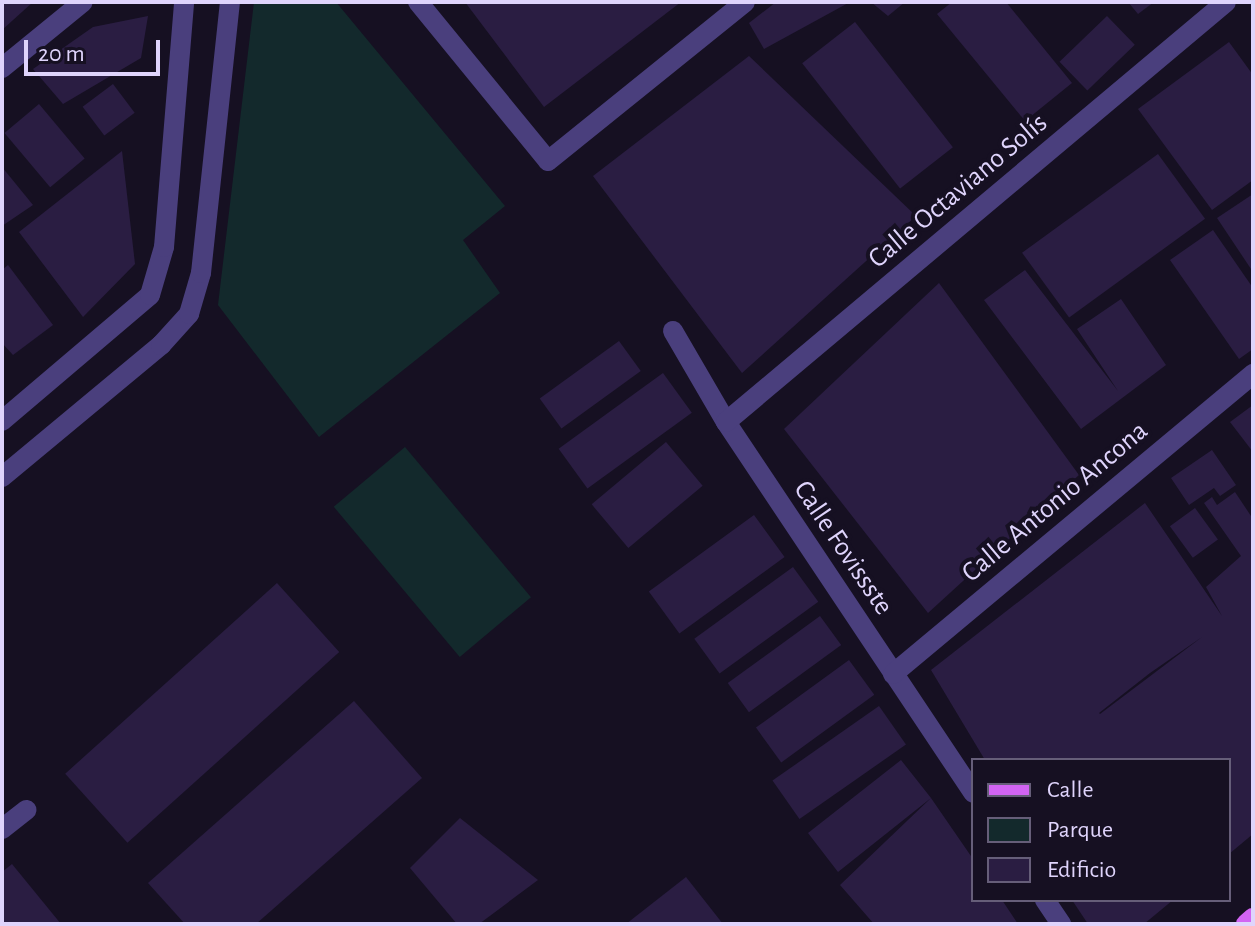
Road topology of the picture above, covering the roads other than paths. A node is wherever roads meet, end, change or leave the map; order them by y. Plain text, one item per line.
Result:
1 (83, 2) edge
2 (184, 2) edge
3 (230, 2) edge
4 (418, 2) edge
5 (745, 2) edge
6 (1226, 2) edge
7 (2, 68) edge
8 (673, 331) dead end
9 (1253, 374) edge
10 (2, 421) edge
11 (726, 422) junction
12 (2, 477) edge
13 (893, 674) junction
14 (971, 790) edge
15 (26, 810) dead end
16 (2, 829) edge
17 (1046, 902) edge
18 (1253, 918) edge
19 (1061, 924) edge
20 (1246, 924) edge

1 - 7 street
2 - 10 street
3 - 12 street
4 - 5 street
6 - 11 street, Calle Octaviano Solís
8 - 11 street, Calle Fovissste
9 - 13 street, Calle Antonio Ancona
11 - 13 street, Calle Fovissste
13 - 14 street, Calle Fovissste
15 - 16 street
17 - 19 street
18 - 20 main road

